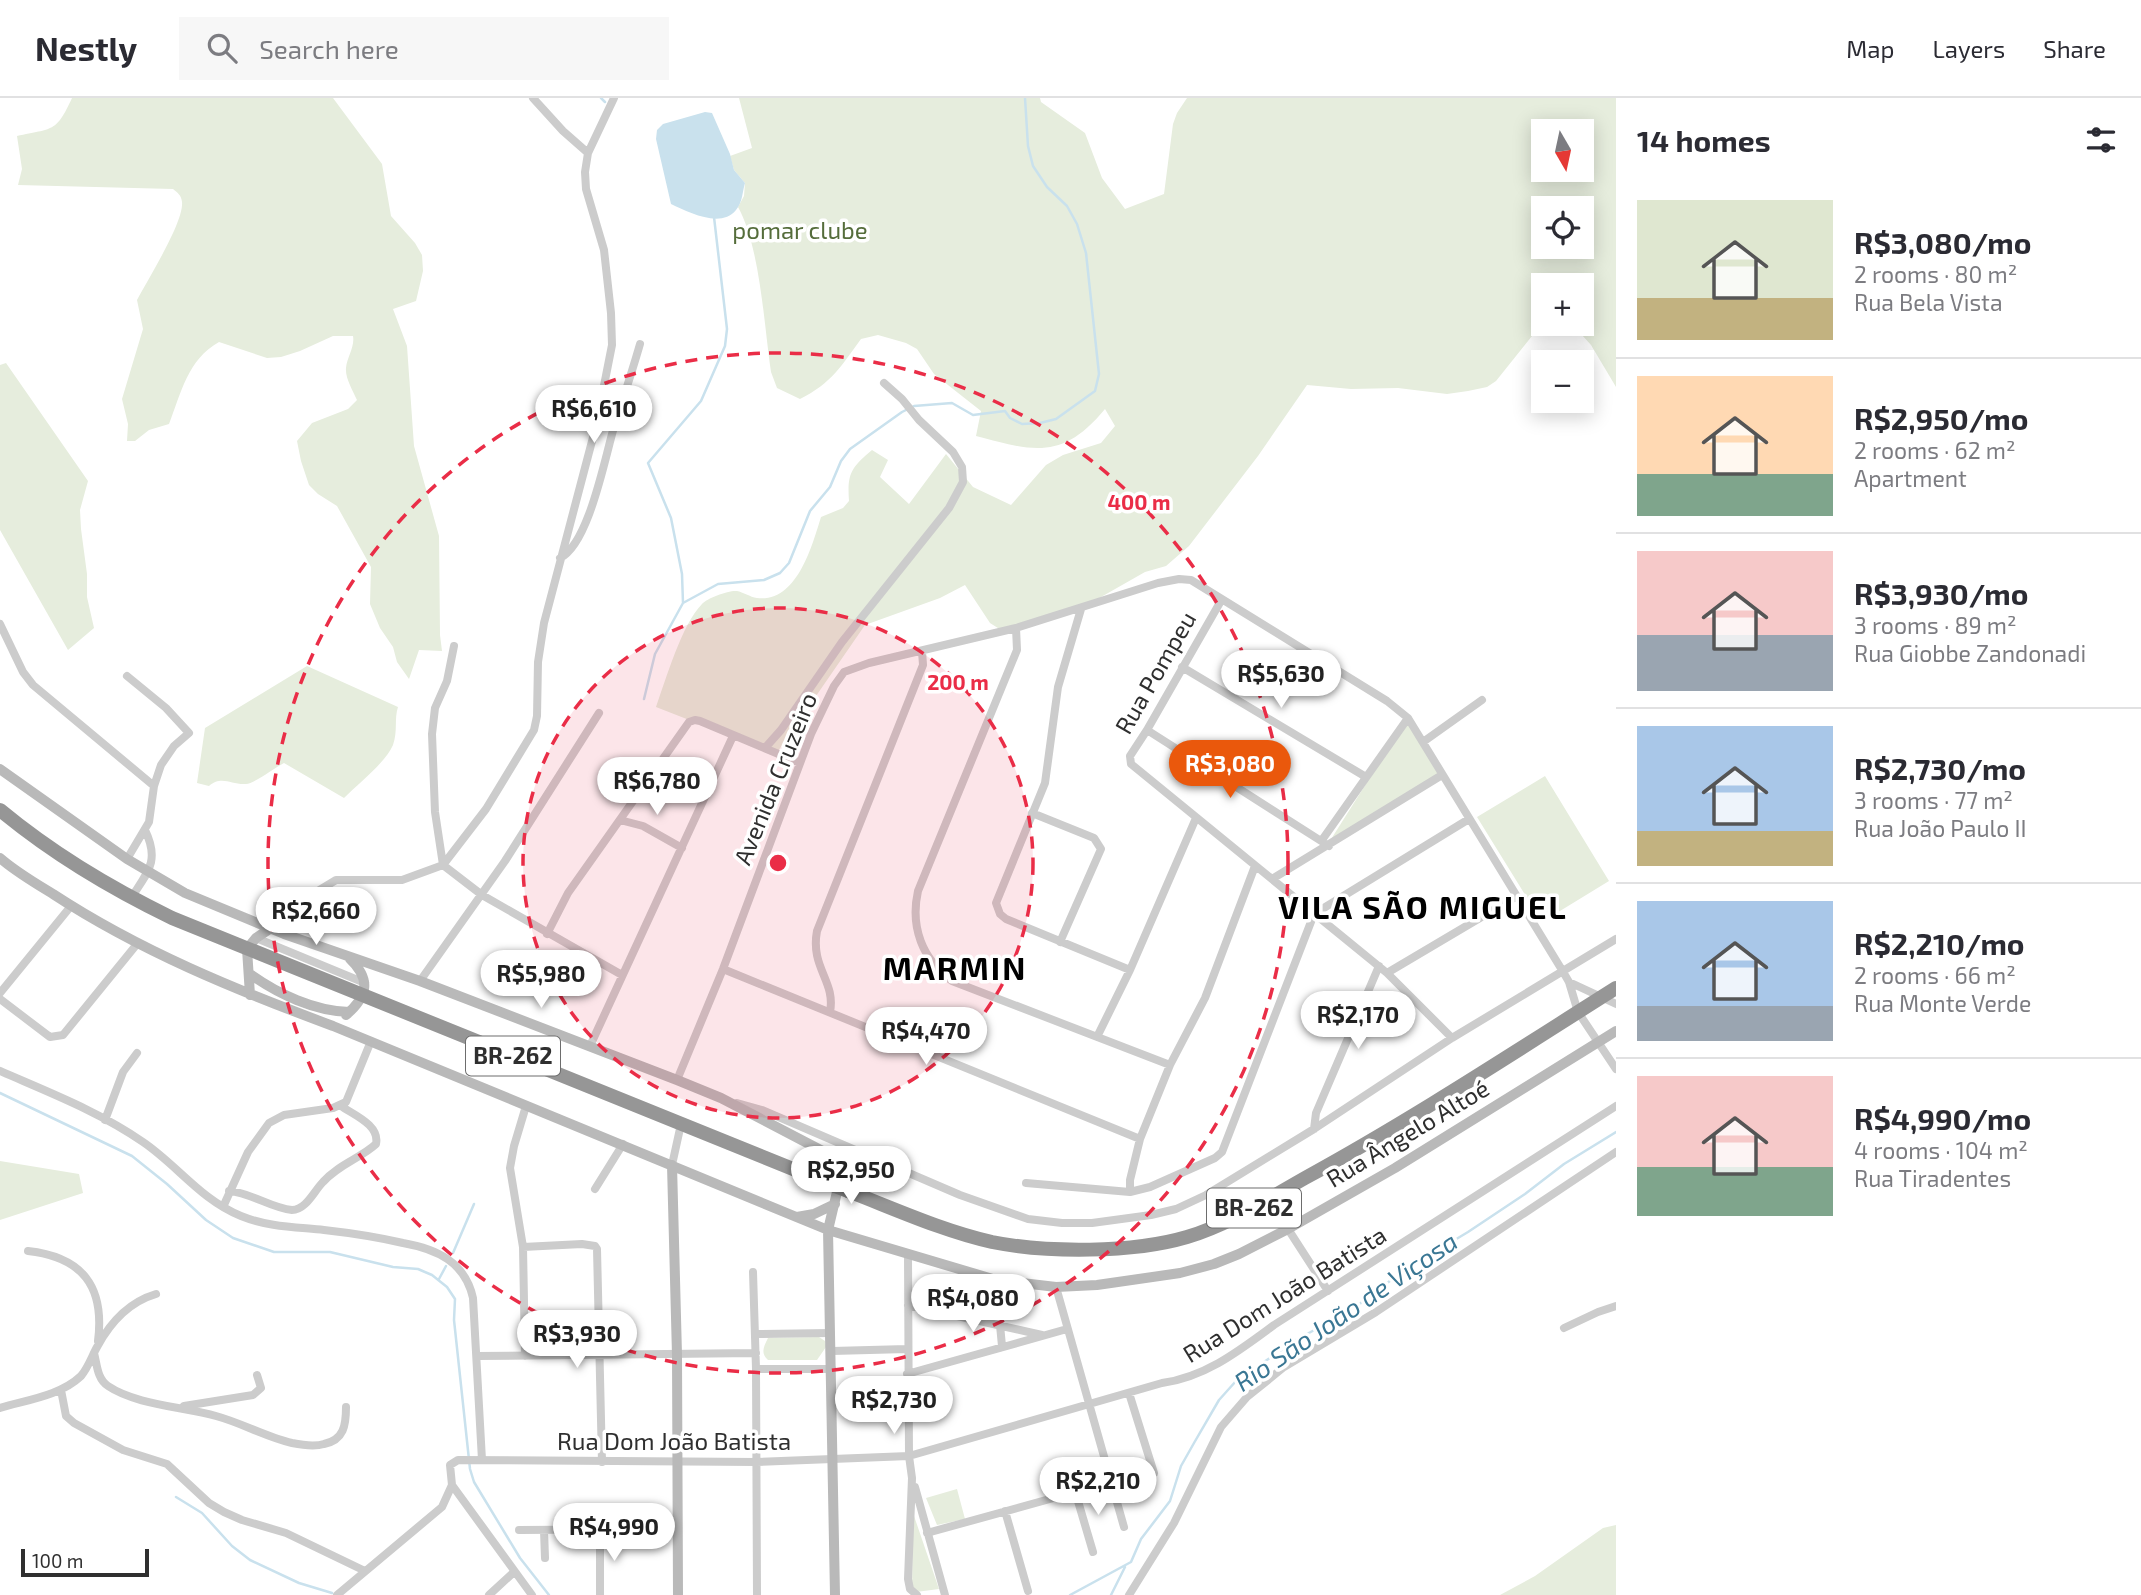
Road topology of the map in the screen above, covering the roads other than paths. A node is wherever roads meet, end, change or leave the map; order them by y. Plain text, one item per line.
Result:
1 (533, 98) edge
2 (614, 98) edge
3 (588, 153) junction
4 (640, 344) dead end
5 (884, 383) dead end
6 (560, 559) junction
7 (1222, 599) junction
8 (1081, 609) junction
9 (0, 624) edge
10 (1016, 628) junction
11 (454, 646) dead end
12 (922, 651) junction
13 (1182, 667) junction
14 (127, 676) dead end
15 (1482, 700) dead end
16 (599, 713) dead end
17 (1408, 718) junction
18 (1147, 730) junction
19 (733, 736) junction
20 (1423, 742) junction
21 (765, 748) junction
22 (800, 763) junction
23 (0, 769) edge
24 (1442, 775) junction
25 (1366, 777) junction
26 (154, 786) junction
27 (0, 810) edge
28 (627, 810) junction
29 (1032, 813) junction
30 (1196, 818) junction
31 (1469, 819) junction
32 (620, 820) junction
33 (632, 821) junction
34 (145, 830) junction
35 (1325, 843) junction
36 (682, 848) junction
37 (0, 858) edge
38 (127, 859) junction
39 (443, 865) junction
40 (1255, 866) junction
41 (148, 872) junction
42 (1272, 879) junction
43 (482, 895) junction
44 (1517, 896) junction
45 (131, 898) junction
46 (71, 906) junction
47 (1314, 914) junction
48 (271, 928) junction
49 (547, 934) junction
50 (1616, 939) edge
51 (1060, 942) junction
52 (251, 943) junction
53 (137, 944) junction
54 (348, 957) junction
55 (1379, 966) junction
56 (723, 969) junction
57 (1130, 970) junction
58 (1562, 970) junction
59 (1387, 973) junction
60 (250, 974) junction
61 (622, 975) junction
62 (420, 981) junction
63 (1569, 982) junction
64 (1616, 988) edge
65 (364, 989) junction
66 (0, 993) edge
67 (250, 995) junction
68 (1603, 996) junction
69 (0, 999) edge
70 (1616, 1004) edge
71 (349, 1012) junction
72 (830, 1012) junction
73 (1577, 1012) junction
74 (333, 1026) junction
75 (1616, 1031) edge
76 (1097, 1037) junction
77 (1452, 1038) junction
78 (371, 1041) junction
79 (1598, 1042) junction
80 (590, 1046) junction
81 (137, 1053) dead end
82 (1170, 1065) junction
83 (1616, 1069) edge
84 (0, 1071) edge
85 (677, 1080) junction
86 (720, 1098) junction
87 (341, 1106) junction
88 (526, 1106) junction
89 (1616, 1106) edge
90 (105, 1120) junction
91 (681, 1124) junction
92 (1314, 1129) junction
93 (1140, 1139) junction
94 (624, 1144) junction
95 (1616, 1152) edge
96 (672, 1165) junction
97 (1026, 1183) dead end
98 (841, 1184) junction
99 (595, 1189) dead end
100 (229, 1191) junction
101 (1130, 1192) junction
102 (223, 1208) junction
103 (834, 1208) junction
104 (797, 1217) junction
105 (1288, 1229) junction
106 (828, 1230) junction
107 (851, 1236) junction
108 (523, 1247) junction
109 (28, 1251) dead end
110 (908, 1254) junction
111 (752, 1272) dead end
112 (1056, 1287) junction
113 (1328, 1291) junction
114 (156, 1294) dead end
115 (908, 1305) junction
116 (1616, 1306) edge
117 (1000, 1325) junction
118 (1564, 1328) dead end
119 (1067, 1329) junction
120 (830, 1333) junction
121 (755, 1334) junction
122 (1044, 1335) junction
123 (1002, 1346) junction
124 (907, 1349) junction
125 (95, 1350) junction
126 (832, 1351) junction
127 (756, 1353) junction
128 (600, 1355) junction
129 (677, 1355) junction
130 (477, 1356) junction
131 (525, 1356) junction
132 (757, 1369) junction
133 (832, 1369) junction
134 (907, 1374) junction
135 (257, 1375) dead end
136 (61, 1390) junction
137 (1129, 1393) junction
138 (1090, 1404) junction
139 (174, 1407) junction
140 (346, 1407) dead end
141 (0, 1408) edge
142 (909, 1456) junction
143 (477, 1460) junction
144 (834, 1460) junction
145 (677, 1461) junction
146 (602, 1462) junction
147 (757, 1462) junction
148 (1154, 1473) dead end
149 (912, 1478) junction
150 (1111, 1482) junction
151 (452, 1485) junction
152 (1075, 1491) junction
153 (1005, 1511) junction
154 (1124, 1527) dead end
155 (677, 1529) junction
156 (519, 1530) dead end
157 (544, 1530) junction
158 (600, 1531) junction
159 (927, 1534) junction
160 (1093, 1552) dead end
161 (545, 1558) dead end
162 (365, 1571) junction
163 (514, 1572) junction
164 (1028, 1591) dead end
165 (337, 1595) edge
166 (489, 1595) edge
167 (532, 1595) edge
168 (600, 1595) edge
169 (678, 1595) edge
170 (757, 1595) edge
171 (835, 1595) edge
172 (917, 1595) edge
173 (945, 1595) edge
174 (1129, 1595) edge

1 - 3 street
2 - 3 street
3 - 6 street
4 - 6 street
5 - 21 street
6 - 39 street
7 - 8 street, Avenida Cruzeiro
7 - 13 street, Rua Pompeu
7 - 17 street
8 - 10 street, Avenida Cruzeiro
8 - 29 street
9 - 26 street
10 - 12 street, Avenida Cruzeiro
10 - 76 street
11 - 39 street
12 - 22 street, Avenida Cruzeiro
12 - 72 street
13 - 18 street, Rua Pompeu
13 - 25 street
14 - 26 street
15 - 20 street
16 - 43 street
17 - 20 street
17 - 25 street
18 - 30 street, Rua Pompeu
18 - 35 street
19 - 21 street
19 - 28 street
19 - 36 street
20 - 24 street
21 - 22 street
22 - 56 street, Avenida Cruzeiro
23 - 38 street
24 - 31 street
24 - 35 street
25 - 35 street
26 - 34 street
27 - 45 highway, BR-262
28 - 32 street
28 - 33 street
29 - 51 street
29 - 51 street
30 - 40 street
30 - 57 street
31 - 44 street
31 - 47 street
32 - 33 street
32 - 49 street
33 - 36 street
34 - 38 street
34 - 41 street
35 - 42 street
36 - 61 street
37 - 46 street, Rua Ângelo Altoé
38 - 41 street
39 - 43 street
39 - 48 street
40 - 42 street
40 - 82 street
41 - 45 street
41 - 48 street
42 - 47 street
43 - 49 street
43 - 62 street
44 - 58 street
44 - 59 street
45 - 52 highway, BR-262
46 - 53 street, Rua Ângelo Altoé
46 - 66 street
47 - 55 street
47 - 101 street
48 - 52 street
48 - 54 street
49 - 61 street
50 - 58 street
51 - 57 street
52 - 60 street
52 - 65 highway, BR-262
53 - 67 street, Rua Ângelo Altoé
53 - 69 street
54 - 62 street
54 - 65 street
55 - 59 street
55 - 92 street
56 - 72 street
56 - 85 street, Avenida Cruzeiro
57 - 76 street
58 - 63 street
58 - 77 street
59 - 77 street
60 - 67 street
60 - 71 street
61 - 80 street
62 - 80 street
63 - 68 street
63 - 73 street
64 - 68 highway, BR-262
65 - 71 street
65 - 91 highway, BR-262
67 - 74 street, Rua Ângelo Altoé
68 - 70 street
68 - 73 highway, BR-262
71 - 74 street
72 - 93 street
73 - 79 street
73 - 98 highway, BR-262
74 - 78 street, Rua Ângelo Altoé
75 - 79 street, Rua Ângelo Altoé
76 - 82 street
77 - 92 street
78 - 87 street
78 - 88 street, Rua Ângelo Altoé
79 - 83 street
79 - 105 street, Rua Ângelo Altoé
80 - 85 street
81 - 90 street
82 - 93 street
84 - 90 street
85 - 86 street
86 - 92 street
86 - 98 street
87 - 100 street
87 - 100 street
88 - 94 street, Rua Ângelo Altoé
88 - 108 street
89 - 113 street, Rua Dom João Batista
90 - 102 street
91 - 96 street
91 - 98 highway, BR-262
93 - 101 street
94 - 96 street, Rua Ângelo Altoé
94 - 99 street
95 - 174 street
96 - 104 street, Rua Ângelo Altoé
96 - 129 street
97 - 101 street
98 - 103 street
100 - 102 street
102 - 130 street
103 - 104 street
103 - 106 street
103 - 107 street
104 - 106 street, Rua Ângelo Altoé
105 - 112 street, Rua Ângelo Altoé
105 - 113 street
106 - 107 street, Rua Ângelo Altoé
106 - 120 street
107 - 110 street, Rua Ângelo Altoé
108 - 128 street
108 - 131 street
109 - 125 street
110 - 112 street, Rua Ângelo Altoé
110 - 115 street
111 - 121 street
112 - 119 street
113 - 137 street, Rua Dom João Batista
114 - 125 street
115 - 117 street
115 - 124 street
116 - 118 street
117 - 122 street
117 - 123 street
119 - 122 street
119 - 138 street
120 - 121 street
120 - 126 street
121 - 127 street
122 - 123 street
123 - 134 street
124 - 126 street
124 - 134 street
125 - 136 street
125 - 139 street
126 - 133 street
127 - 129 street
127 - 132 street
128 - 129 street
128 - 131 street
128 - 146 street
129 - 145 street
130 - 131 street
130 - 143 street
132 - 133 street
132 - 147 street
133 - 144 street
134 - 142 street
135 - 139 street
136 - 141 street
136 - 162 street
137 - 138 street, Rua Dom João Batista
137 - 148 street
138 - 142 street, Rua Dom João Batista
138 - 150 street
139 - 140 street
142 - 144 street, Rua Dom João Batista
142 - 149 street
143 - 146 street, Rua Dom João Batista
143 - 151 street, Rua Dom João Batista
144 - 147 street, Rua Dom João Batista
144 - 171 street
145 - 146 street, Rua Dom João Batista
145 - 147 street, Rua Dom João Batista
145 - 155 street
147 - 170 street
149 - 159 street
149 - 172 street
150 - 152 street
150 - 154 street
151 - 162 street
151 - 163 street
152 - 153 street
152 - 160 street
153 - 159 street
153 - 164 street
155 - 158 street
155 - 169 street
156 - 157 street
157 - 158 street
157 - 161 street
158 - 168 street
159 - 173 street
162 - 165 street
163 - 166 street
163 - 167 street

